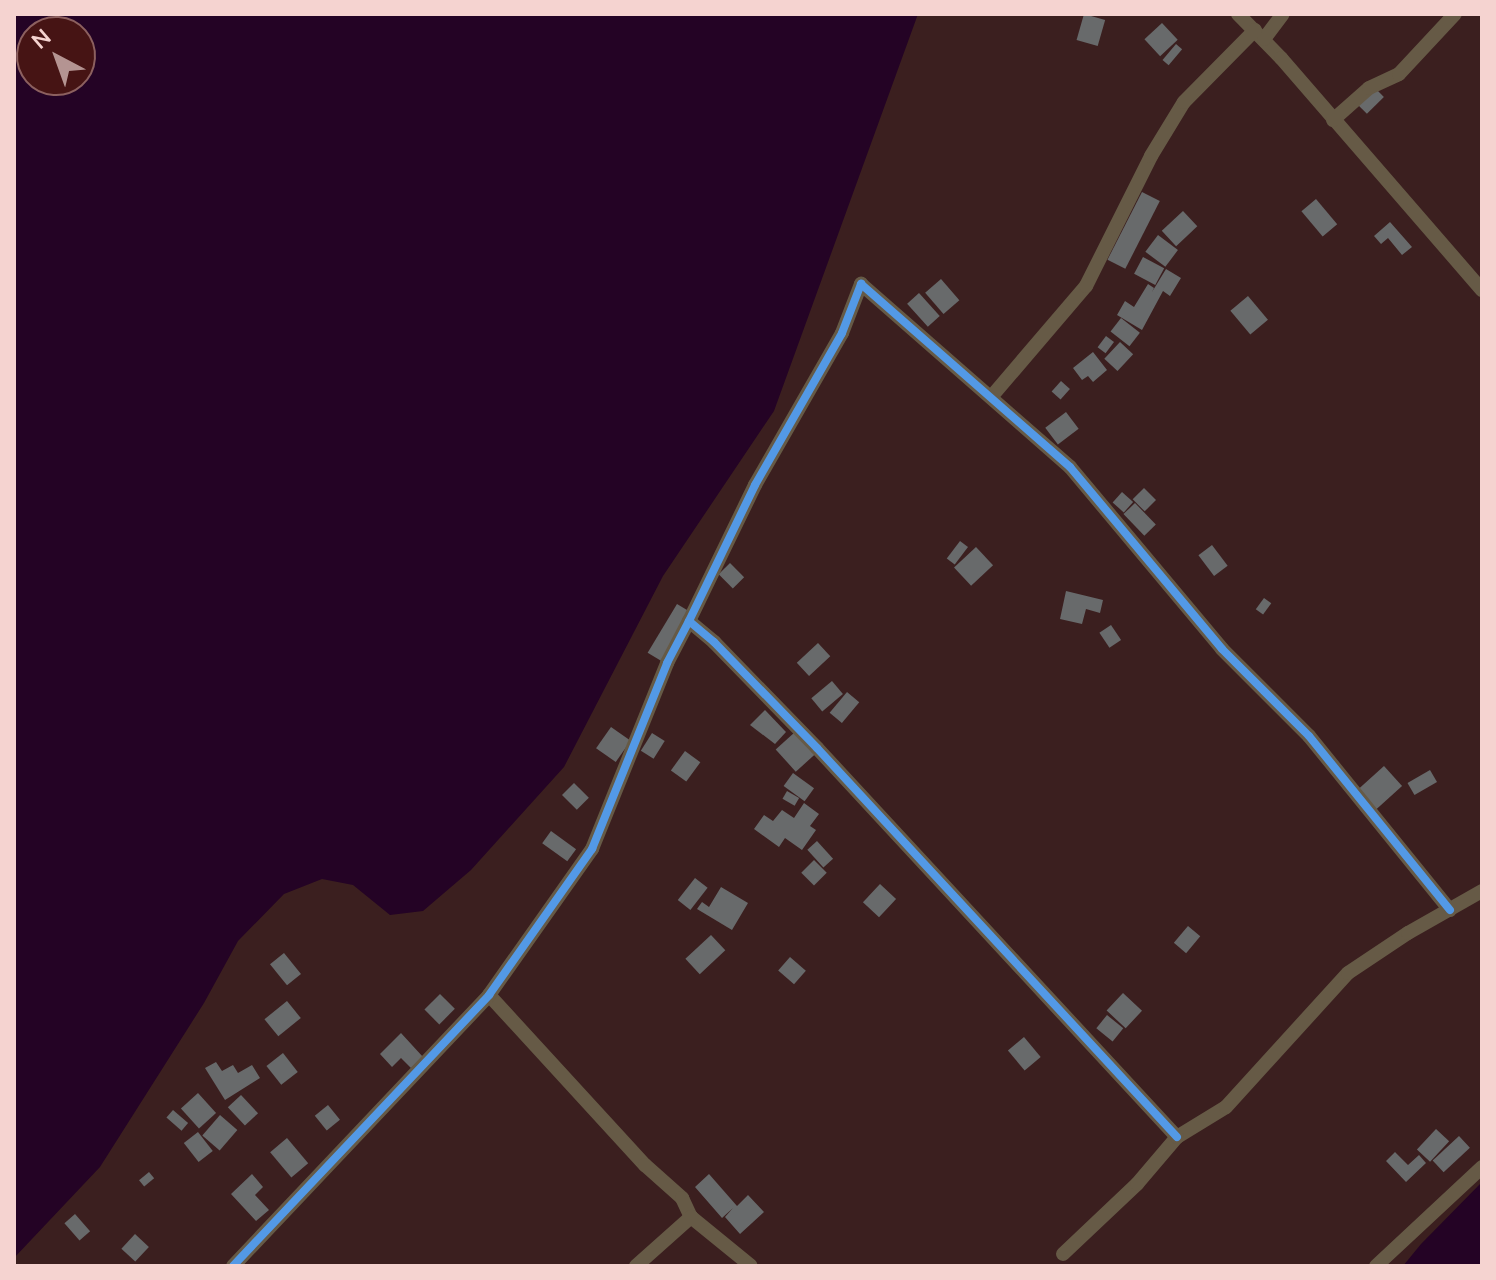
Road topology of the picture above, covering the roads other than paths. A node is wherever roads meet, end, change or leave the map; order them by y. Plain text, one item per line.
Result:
1 (1238, 14) edge
2 (1283, 14) edge
3 (1455, 14) edge
4 (1260, 34) junction
5 (1333, 120) junction
6 (1482, 290) edge
7 (992, 396) junction
8 (689, 621) junction
9 (1482, 891) edge
10 (1450, 910) junction
11 (489, 995) junction
12 (1177, 1137) junction
13 (1482, 1167) edge
14 (691, 1217) junction
15 (1063, 1254) dead end
16 (233, 1266) edge
17 (636, 1266) edge
18 (751, 1266) edge
19 (1376, 1266) edge

1 - 4 street
2 - 4 street
3 - 5 street
4 - 5 street
4 - 7 street
5 - 6 street
7 - 8 street
7 - 10 street
8 - 11 street
8 - 12 street
9 - 10 street
10 - 12 street
11 - 14 street
11 - 16 street
12 - 15 street
13 - 19 street
14 - 17 street
14 - 18 street

